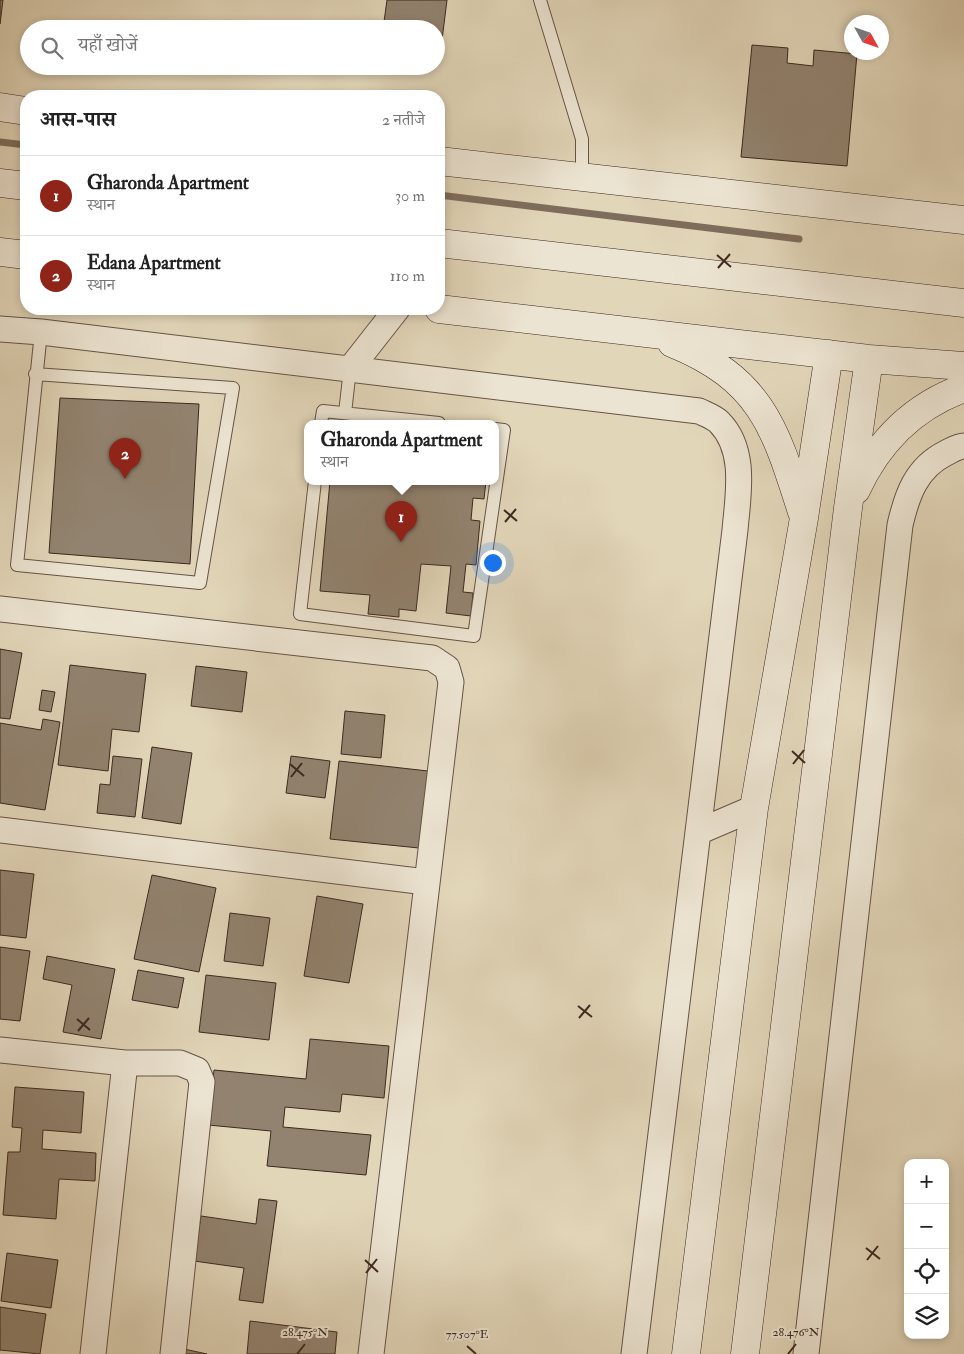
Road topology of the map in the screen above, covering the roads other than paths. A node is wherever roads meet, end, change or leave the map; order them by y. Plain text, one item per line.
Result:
1 (540, 0) edge
2 (0, 107) edge
3 (20, 109) edge
4 (445, 162) edge
5 (582, 177) junction
6 (0, 183) edge
7 (20, 185) edge
8 (964, 220) edge
9 (445, 244) edge
10 (0, 252) edge
11 (20, 254) edge
12 (964, 303) edge
13 (445, 310) edge
14 (392, 315) edge
15 (0, 330) edge
16 (41, 332) junction
17 (647, 333) junction
18 (829, 354) junction
19 (870, 359) junction
20 (964, 366) edge
21 (350, 369) junction
22 (35, 374) junction
23 (964, 388) edge
24 (345, 413) junction
25 (321, 420) edge
26 (411, 420) edge
27 (499, 430) edge
28 (964, 446) edge
29 (499, 464) edge
30 (315, 485) edge
31 (496, 485) edge
32 (848, 508) junction
33 (804, 518) junction
34 (0, 609) edge
35 (754, 808) junction
36 (0, 830) edge
37 (698, 832) junction
38 (426, 882) junction
39 (0, 1050) edge
40 (125, 1063) junction
41 (93, 1354) edge
42 (173, 1354) edge
43 (371, 1354) edge
44 (634, 1354) edge
45 (686, 1354) edge
46 (745, 1354) edge
47 (806, 1354) edge

1 - 5 lane
2 - 3 street
4 - 5 street
5 - 8 street
6 - 7 street
9 - 12 street
10 - 11 street
13 - 17 street
14 - 21 street
15 - 16 street
16 - 21 street
16 - 22 lane
17 - 18 street
17 - 33 street
18 - 19 street
18 - 33 street
19 - 20 street
19 - 32 street
21 - 24 lane
21 - 37 street
22 - 22 lane
23 - 32 street
24 - 25 lane
24 - 26 lane
27 - 29 lane
28 - 47 street
30 - 31 lane
32 - 46 street
33 - 35 street
34 - 38 street
35 - 37 street
35 - 45 street
36 - 38 street
37 - 44 street
38 - 43 street
39 - 40 street
40 - 41 street
40 - 42 street

